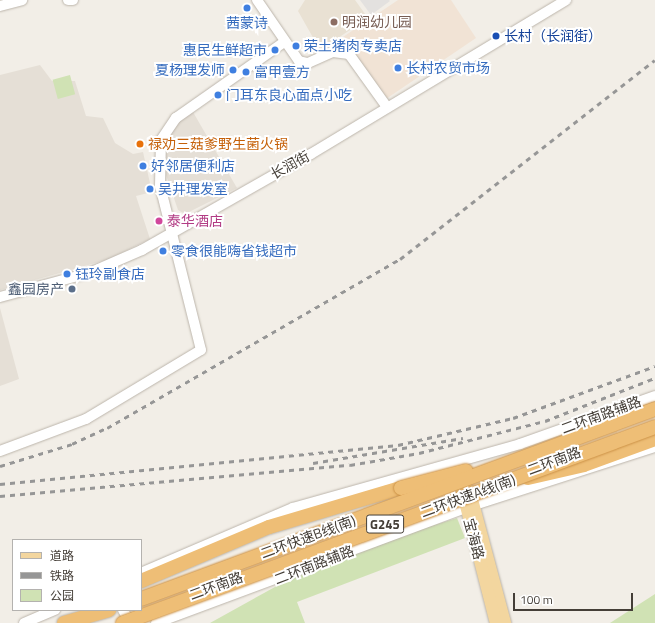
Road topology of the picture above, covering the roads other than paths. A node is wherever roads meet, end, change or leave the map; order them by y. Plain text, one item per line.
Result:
1 (22, 0) edge
2 (68, 0) edge
3 (73, 0) edge
4 (257, 0) edge
5 (566, 0) edge
6 (0, 6) edge
7 (284, 42) junction
8 (387, 107) junction
9 (172, 232) junction
10 (0, 297) edge
11 (655, 396) edge
12 (655, 410) edge
13 (655, 425) edge
14 (655, 439) edge
15 (562, 443) junction
16 (655, 447) edge
17 (0, 451) edge
18 (455, 463) junction
19 (466, 497) junction
20 (142, 573) edge
21 (142, 581) edge
22 (142, 600) edge
23 (142, 600) edge
24 (53, 611) edge
25 (106, 611) edge
26 (107, 611) edge
27 (141, 611) edge
28 (142, 611) edge
29 (142, 611) edge
30 (142, 611) edge
31 (122, 618) edge
32 (24, 623) edge
33 (64, 623) edge
34 (75, 623) edge
35 (82, 623) edge
36 (156, 623) edge
37 (496, 623) edge
38 (505, 623) edge

1 - 6 street
2 - 3 street
4 - 7 street
5 - 8 street, 长润街
7 - 8 street
7 - 9 street
8 - 9 street, 长润街
9 - 10 street, 长润街
9 - 17 street
11 - 18 street, 二环南路辅路
12 - 15 highway, 二环快速B线(南), bridge
12 - 19 main road, 二环南路 / G245
13 - 19 main road, 二环南路 / G245
13 - 30 highway, 二环快速A线(南), bridge
14 - 19 highway
15 - 21 highway, bridge
15 - 22 highway, 二环快速B线(南), bridge
16 - 19 street, 二环南路辅路
18 - 19 street
18 - 20 street, 二环南路辅路
19 - 23 main road, 二环南路 / G245
19 - 29 main road, 二环南路 / G245
19 - 36 street, 二环南路辅路
19 - 37 main road, 宝海路
19 - 38 main road, 宝海路
24 - 32 street
25 - 33 highway
26 - 34 highway
27 - 31 highway, 二环快速A线(南), bridge
28 - 31 main road, 二环南路 / G245
31 - 35 main road, 二环南路 / G245

